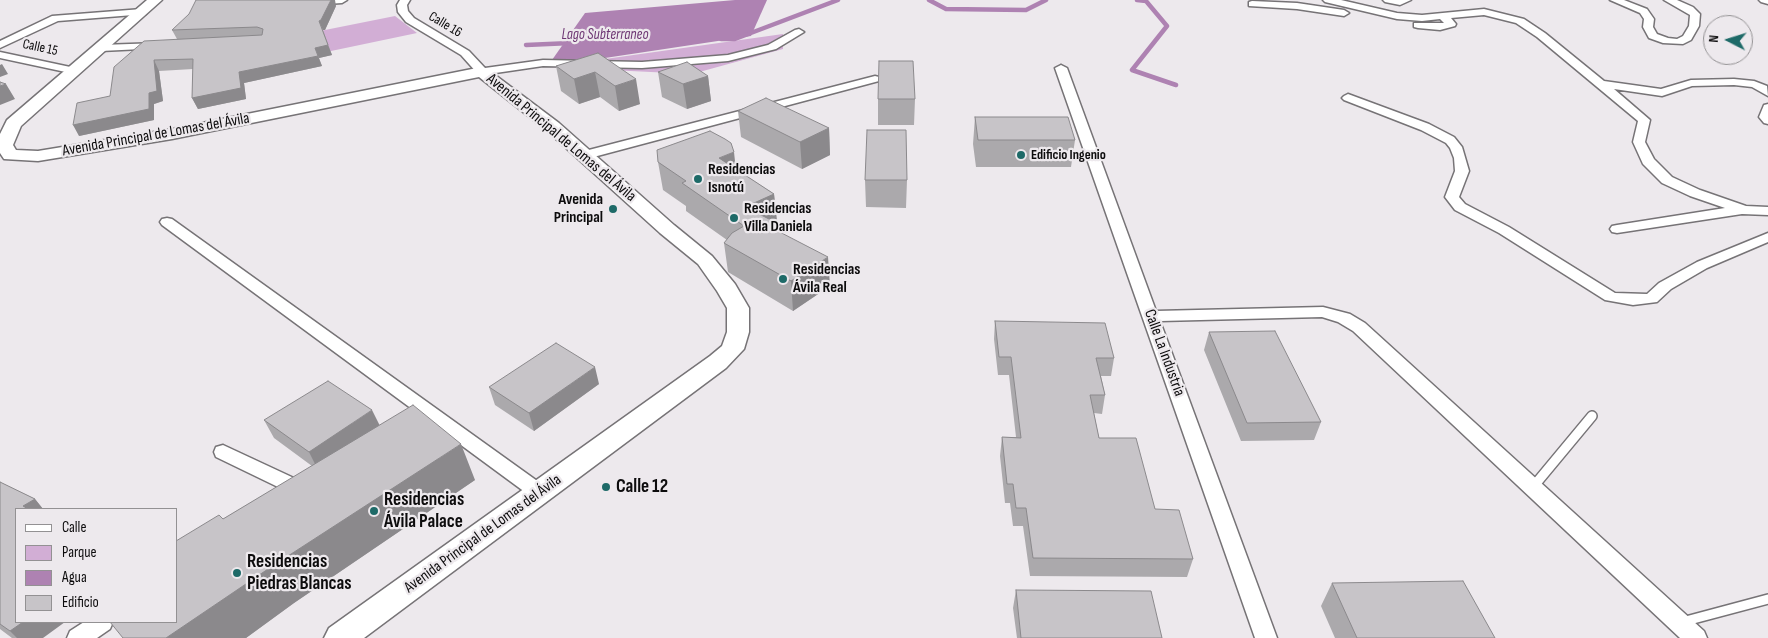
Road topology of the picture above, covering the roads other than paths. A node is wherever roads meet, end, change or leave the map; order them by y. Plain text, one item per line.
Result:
1 (155, 0) edge
2 (342, 0) edge
3 (405, 0) edge
4 (1328, 0) edge
5 (1353, 0) edge
6 (1388, 0) edge
7 (1406, 0) edge
8 (1615, 0) edge
9 (1669, 0) edge
10 (1764, 0) edge
11 (1768, 1) edge
12 (306, 4) edge
13 (1252, 4) dead end
14 (1364, 9) junction
15 (142, 12) junction
16 (1441, 15) junction
17 (799, 32) dead end
18 (0, 45) edge
19 (167, 46) edge
20 (101, 48) junction
21 (0, 55) edge
22 (1061, 68) dead end
23 (74, 71) junction
24 (482, 72) junction
25 (875, 79) dead end
26 (1601, 84) junction
27 (1768, 93) edge
28 (1348, 98) dead end
29 (1768, 108) edge
30 (1768, 120) edge
31 (586, 155) junction
32 (1744, 210) junction
33 (1768, 212) edge
34 (167, 222) dead end
35 (1617, 229) dead end
36 (1768, 237) edge
37 (1152, 316) junction
38 (1592, 416) dead end
39 (223, 452) dead end
40 (1533, 487) junction
41 (540, 494) junction
42 (271, 508) edge
43 (1768, 598) edge
44 (100, 623) edge
45 (1680, 623) junction
46 (78, 638) edge
47 (340, 638) edge
48 (1266, 638) edge
49 (1696, 638) edge

1 - 15 street, Avenida Principal de Lomas del Ávila
2 - 12 street
3 - 24 street, Calle 16
4 - 14 street
5 - 14 street
6 - 7 street
8 - 9 street
10 - 11 street
13 - 16 street
14 - 16 street
15 - 18 street
15 - 20 street, Avenida Principal de Lomas del Ávila
16 - 26 street
17 - 24 street
19 - 20 street
20 - 23 street, Avenida Principal de Lomas del Ávila
21 - 23 street, Calle 15
22 - 37 street, Calle La Industria
23 - 24 street, Avenida Principal de Lomas del Ávila
24 - 31 street, Avenida Principal de Lomas del Ávila
25 - 31 street
26 - 27 street
26 - 32 street
28 - 36 street
29 - 30 street
31 - 41 street, Avenida Principal de Lomas del Ávila
32 - 33 street
32 - 35 street
34 - 41 street
37 - 40 street
37 - 48 street, Calle La Industria
38 - 40 lane
39 - 42 street
40 - 45 street
41 - 47 street, Avenida Principal de Lomas del Ávila
43 - 45 lane
44 - 46 street
45 - 49 street

